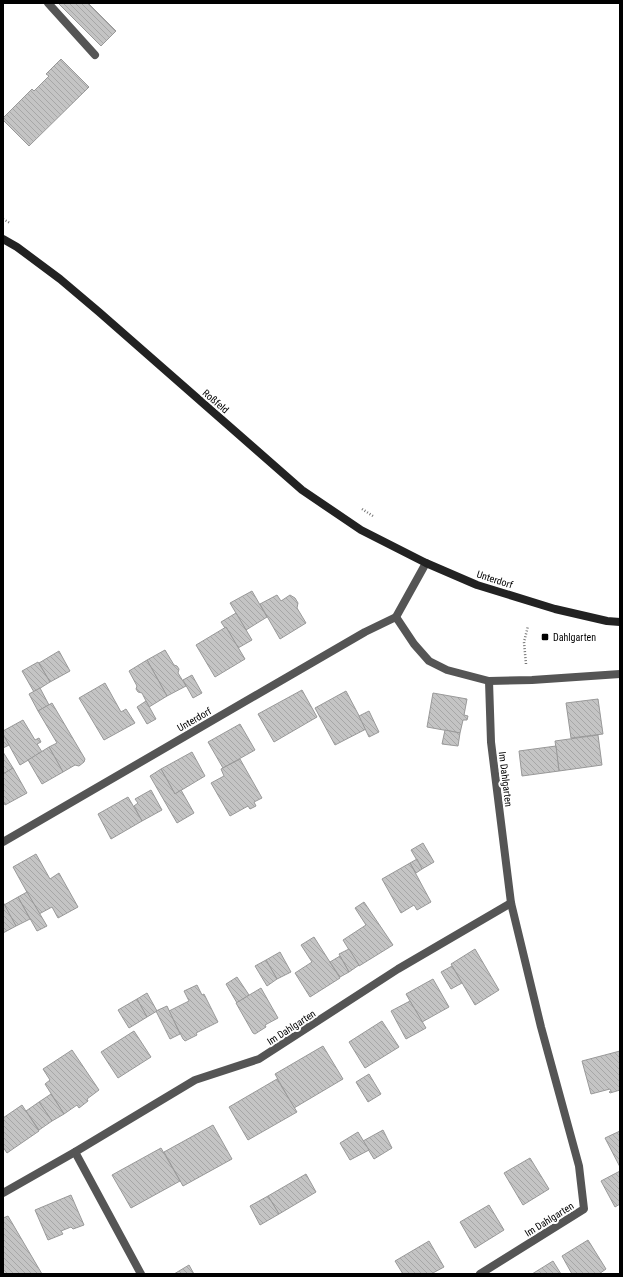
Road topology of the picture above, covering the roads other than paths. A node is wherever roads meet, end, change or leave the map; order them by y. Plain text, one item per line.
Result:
1 (48, 3) edge
2 (96, 55) dead end
3 (3, 239) edge
4 (426, 563) junction
5 (396, 617) junction
6 (620, 622) edge
7 (620, 674) edge
8 (489, 681) junction
9 (3, 842) edge
10 (511, 903) junction
11 (76, 1152) junction
12 (3, 1193) edge
13 (140, 1274) edge
14 (480, 1274) edge

1 - 2 street
3 - 4 street, Roßfeld
4 - 5 street
4 - 6 street, Unterdorf
5 - 8 street
5 - 9 street, Unterdorf
7 - 8 street
8 - 10 street, Im Dahlgarten
10 - 11 street, Im Dahlgarten
10 - 14 street, Im Dahlgarten
11 - 12 street, Im Dahlgarten
11 - 13 street

